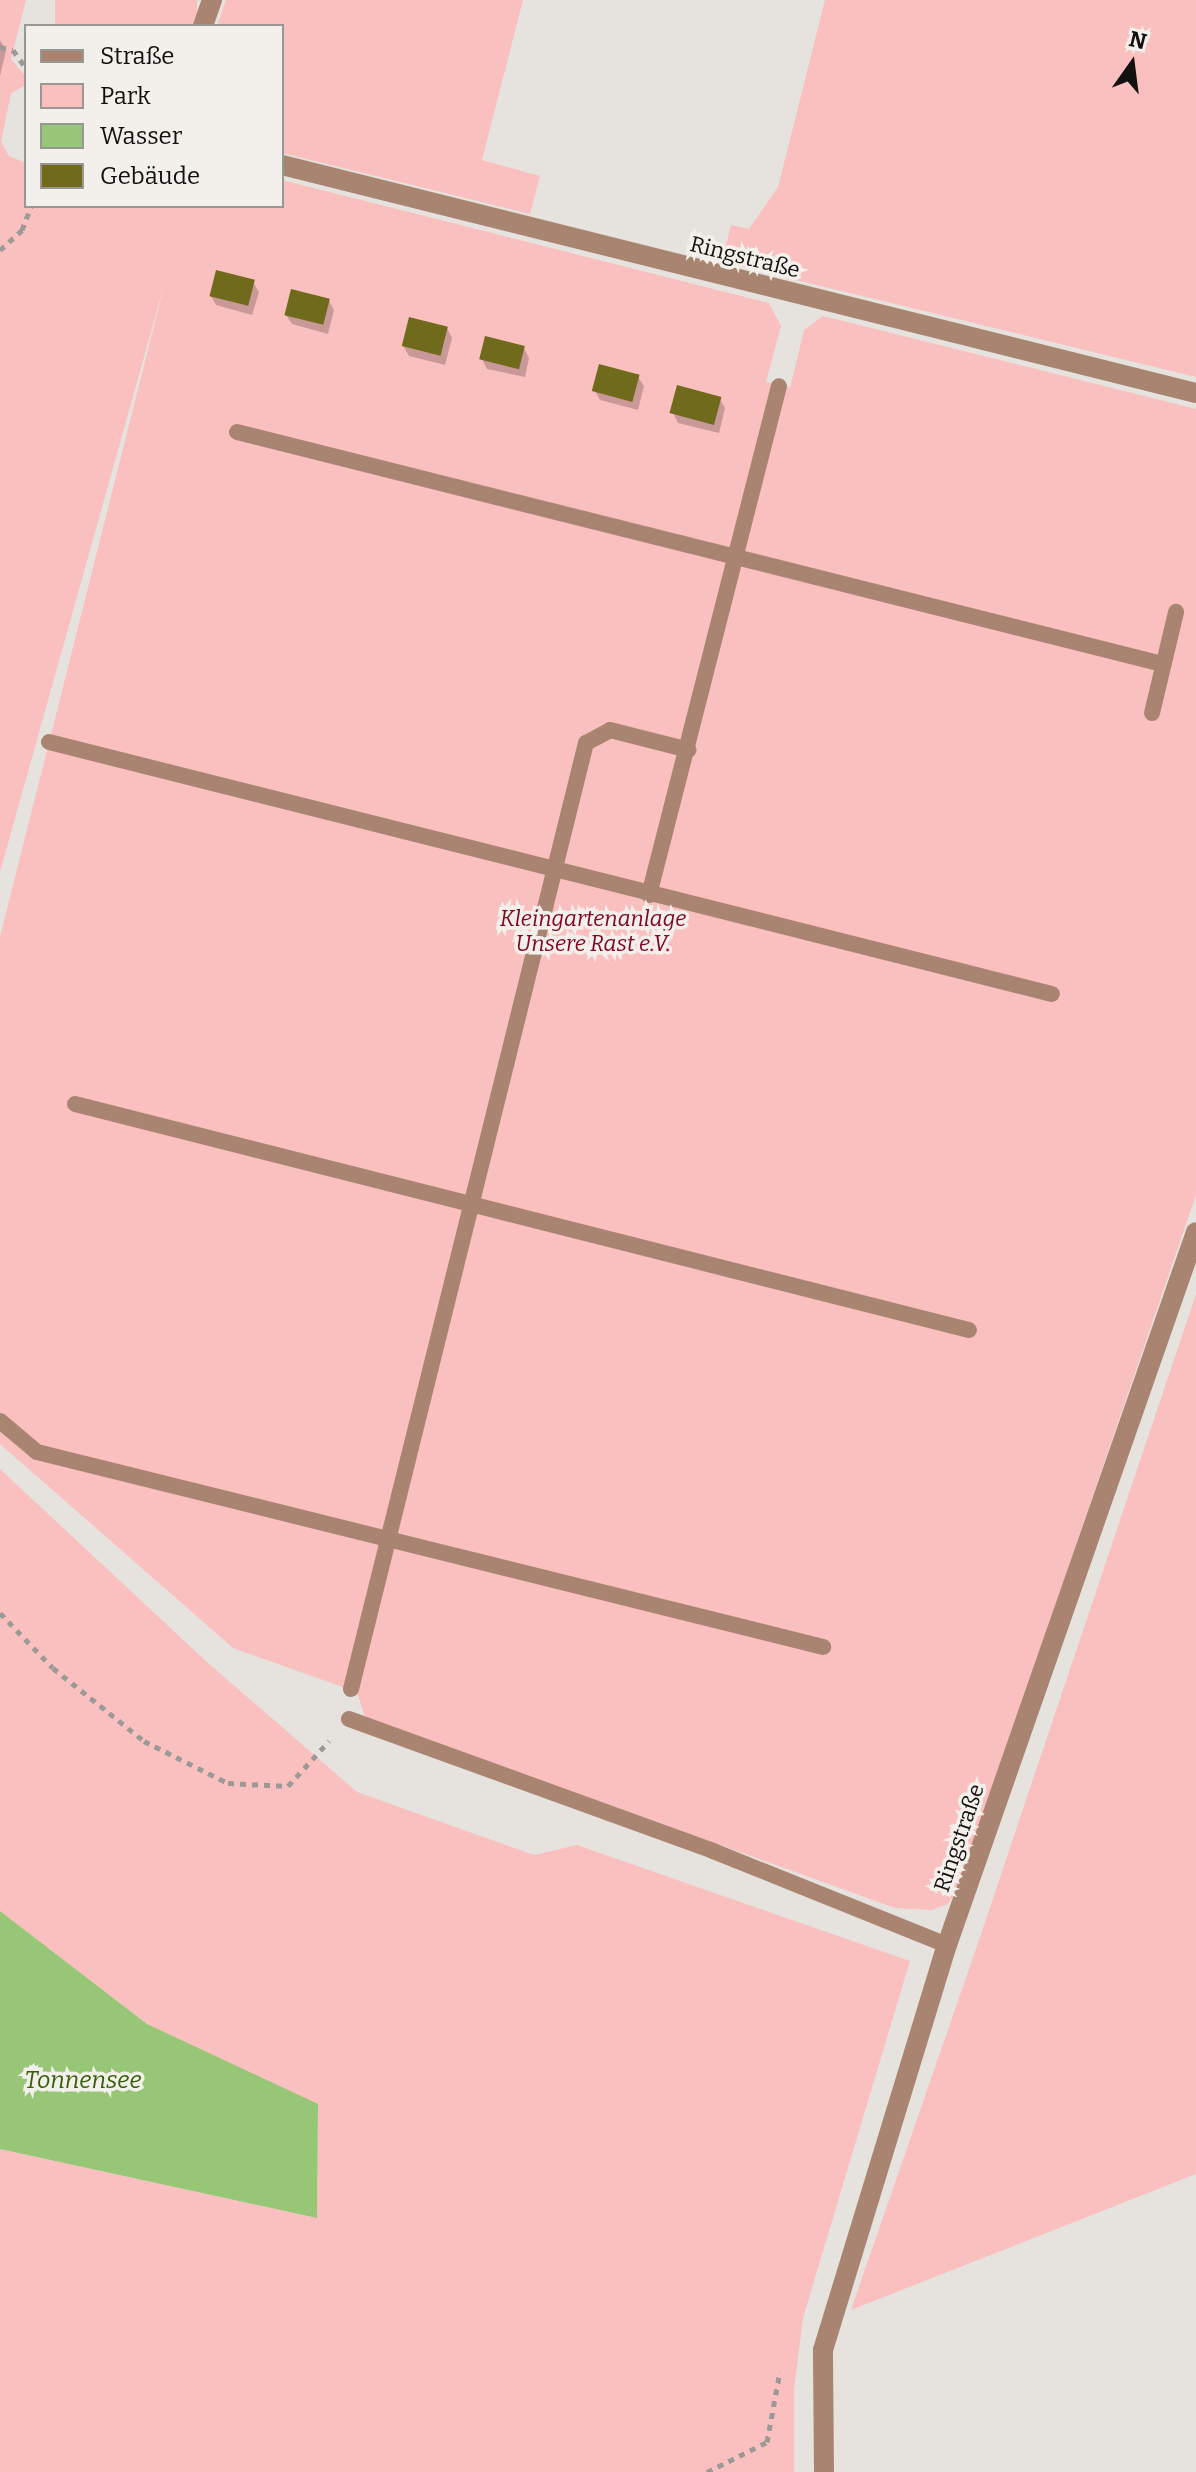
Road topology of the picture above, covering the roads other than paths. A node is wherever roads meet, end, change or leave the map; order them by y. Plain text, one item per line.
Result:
1 (212, 0) edge
2 (204, 24) edge
3 (284, 165) edge
4 (779, 386) dead end
5 (1196, 393) edge
6 (237, 432) dead end
7 (737, 557) junction
8 (1176, 612) dead end
9 (1163, 664) junction
10 (1152, 713) dead end
11 (49, 742) dead end
12 (689, 750) junction
13 (553, 870) junction
14 (649, 895) junction
15 (1052, 994) dead end
16 (75, 1104) dead end
17 (471, 1204) junction
18 (1196, 1232) edge
19 (969, 1330) dead end
20 (0, 1421) edge
21 (388, 1539) junction
22 (823, 1647) dead end
23 (351, 1689) dead end
24 (349, 1719) road end
25 (947, 1945) junction
26 (824, 2472) edge

1 - 2 street
3 - 5 street, Ringstraße
4 - 7 lane
6 - 7 lane
7 - 9 lane
7 - 12 lane
8 - 9 lane
9 - 10 lane
11 - 13 lane
12 - 13 lane
12 - 14 lane
13 - 14 lane
13 - 17 lane
14 - 15 lane
16 - 17 lane
17 - 19 lane
17 - 21 lane
18 - 25 street, Ringstraße
20 - 21 lane
21 - 22 lane
21 - 23 lane
24 - 25 lane
25 - 26 street, Ringstraße

